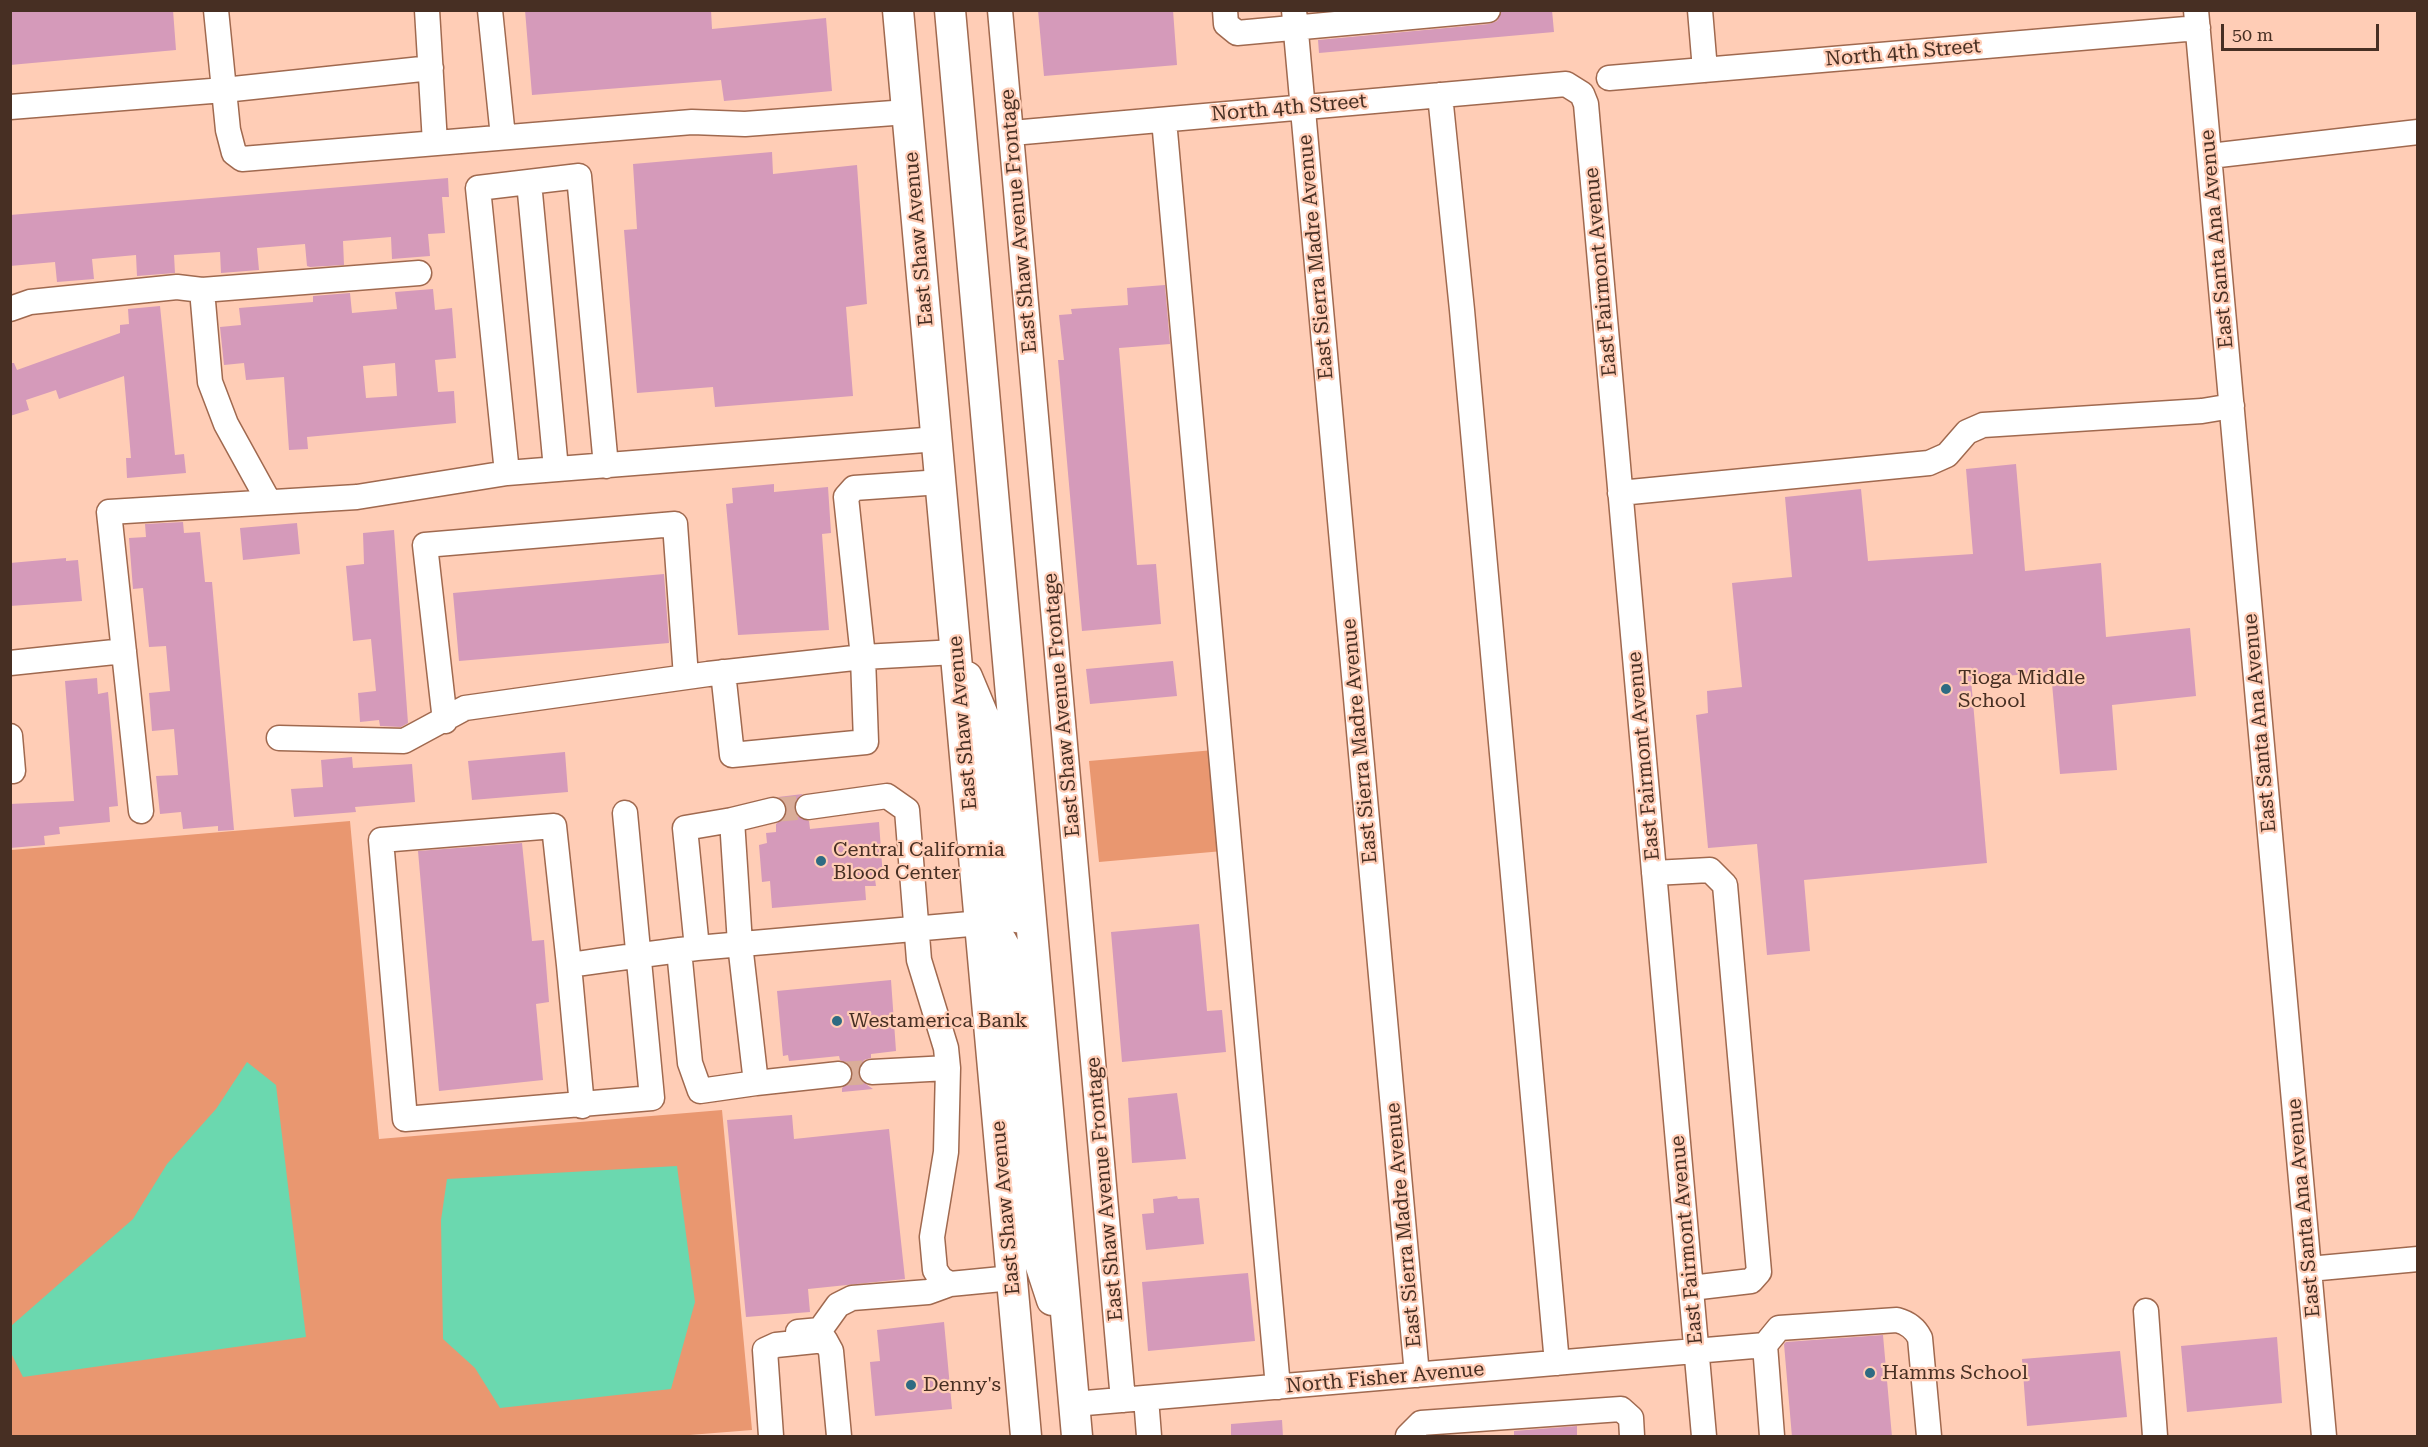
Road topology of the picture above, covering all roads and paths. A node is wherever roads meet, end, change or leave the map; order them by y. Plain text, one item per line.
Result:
1 (216, 10) edge
2 (427, 10) edge
3 (490, 10) edge
4 (898, 10) edge
5 (950, 10) edge
6 (1000, 10) edge
7 (1225, 10) edge
8 (1488, 10) edge
9 (1700, 10) edge
10 (1347, 16) edge
11 (1295, 18) edge
12 (2197, 19) edge
13 (430, 68) junction
14 (1705, 70) junction
15 (1609, 78) dead end
16 (1566, 84) joint
17 (224, 90) junction
18 (1440, 95) junction
19 (10, 107) edge
20 (1303, 107) junction
21 (907, 112) junction
22 (1164, 120) junction
23 (2418, 132) edge
24 (1012, 134) junction
25 (511, 136) junction
26 (435, 143) junction
27 (2210, 156) junction
28 (529, 182) junction
29 (419, 273) dead end
30 (202, 290) junction
31 (10, 309) edge
32 (2232, 406) junction
33 (937, 440) junction
34 (606, 466) junction
35 (556, 469) junction
36 (507, 473) junction
37 (941, 482) junction
38 (1620, 493) junction
39 (269, 502) junction
40 (124, 651) junction
41 (956, 652) junction
42 (863, 657) junction
43 (10, 663) edge
44 (723, 672) junction
45 (686, 677) junction
46 (445, 722) junction
47 (10, 736) edge
48 (279, 738) dead end
49 (10, 771) edge
50 (808, 807) tunnel mouth
51 (773, 810) tunnel mouth
52 (141, 811) dead end
53 (625, 813) dead end
54 (732, 820) junction
55 (1654, 873) junction
56 (1029, 918) junction
57 (981, 923) junction
58 (917, 929) junction
59 (740, 944) junction
60 (688, 949) junction
61 (639, 956) junction
62 (569, 964) junction
63 (948, 1068) junction
64 (872, 1072) tunnel mouth
65 (839, 1074) tunnel mouth
66 (756, 1083) junction
67 (582, 1106) junction
68 (2418, 1259) edge
69 (2309, 1269) junction
70 (1012, 1278) junction
71 (950, 1284) junction
72 (1691, 1288) junction
73 (2146, 1311) dead end
74 (1765, 1345) junction
75 (771, 1347) junction
76 (1069, 1349) junction
77 (1696, 1352) junction
78 (1557, 1364) junction
79 (1417, 1374) junction
80 (1278, 1387) junction
81 (1134, 1399) junction
82 (1074, 1404) junction
83 (771, 1437) edge
84 (840, 1437) edge
85 (1026, 1437) edge
86 (1077, 1437) edge
87 (1149, 1437) edge
88 (1408, 1437) edge
89 (1632, 1437) edge
90 (1704, 1437) edge
91 (1772, 1437) edge
92 (1929, 1437) edge
93 (2155, 1437) edge
94 (2324, 1437) edge

1 - 17 street
2 - 13 street
3 - 25 street
4 - 21 main road, East Shaw Avenue
5 - 56 main road
6 - 24 street, East Shaw Avenue Frontage
7 - 11 street
8 - 10 street
9 - 14 street
10 - 11 street
11 - 20 street, East Sierra Madre Avenue
12 - 14 street, North 4th Street
12 - 27 street, East Santa Ana Avenue
13 - 17 street
13 - 26 street
14 - 15 street, North 4th Street
16 - 18 street, North 4th Street
16 - 38 street, East Fairmont Avenue
17 - 19 street
17 - 26 street
18 - 20 street, North 4th Street
18 - 78 street
20 - 22 street, North 4th Street
20 - 79 street, East Sierra Madre Avenue
21 - 25 street
21 - 33 main road, East Shaw Avenue
22 - 24 street, North 4th Street
22 - 80 street
23 - 27 street
24 - 81 street, East Shaw Avenue Frontage
25 - 26 street
27 - 32 street, East Santa Ana Avenue
28 - 34 street
28 - 35 street
28 - 36 street
29 - 30 street
30 - 31 street
30 - 39 street
32 - 38 street
32 - 69 street, East Santa Ana Avenue
33 - 34 street
33 - 37 main road, East Shaw Avenue
34 - 35 street
35 - 36 street
36 - 39 street
37 - 41 main road, East Shaw Avenue
37 - 42 street
38 - 55 street, East Fairmont Avenue
39 - 40 street
40 - 43 street
40 - 52 street
41 - 42 street
41 - 56 main road
41 - 57 main road, East Shaw Avenue
42 - 44 street
42 - 44 street
44 - 45 street
45 - 46 street
45 - 46 street
46 - 48 street
47 - 49 street
50 - 58 street
51 - 54 street
53 - 61 street
54 - 59 street
54 - 60 street
55 - 72 street, East Fairmont Avenue
55 - 72 street
56 - 76 main road
57 - 58 street
57 - 70 main road, East Shaw Avenue
57 - 76 main road
58 - 59 street
58 - 63 street
59 - 60 street
59 - 66 street
60 - 61 street
60 - 66 street
61 - 62 street
61 - 67 street
62 - 67 street
62 - 67 street
63 - 64 street
63 - 71 street
65 - 66 street
68 - 69 street
69 - 94 street, East Santa Ana Avenue
70 - 71 street
70 - 85 main road, East Shaw Avenue
71 - 75 street
72 - 77 street, East Fairmont Avenue
73 - 93 street
74 - 77 street, North Fisher Avenue
74 - 91 street
74 - 92 street
75 - 83 street
75 - 84 street
76 - 82 main road
77 - 78 street, North Fisher Avenue
77 - 90 street, East Fairmont Avenue
78 - 79 street, North Fisher Avenue
79 - 80 street, North Fisher Avenue
80 - 81 street, North Fisher Avenue
81 - 82 street, North Fisher Avenue
81 - 87 street, East Shaw Avenue Frontage
82 - 86 main road
88 - 89 street

